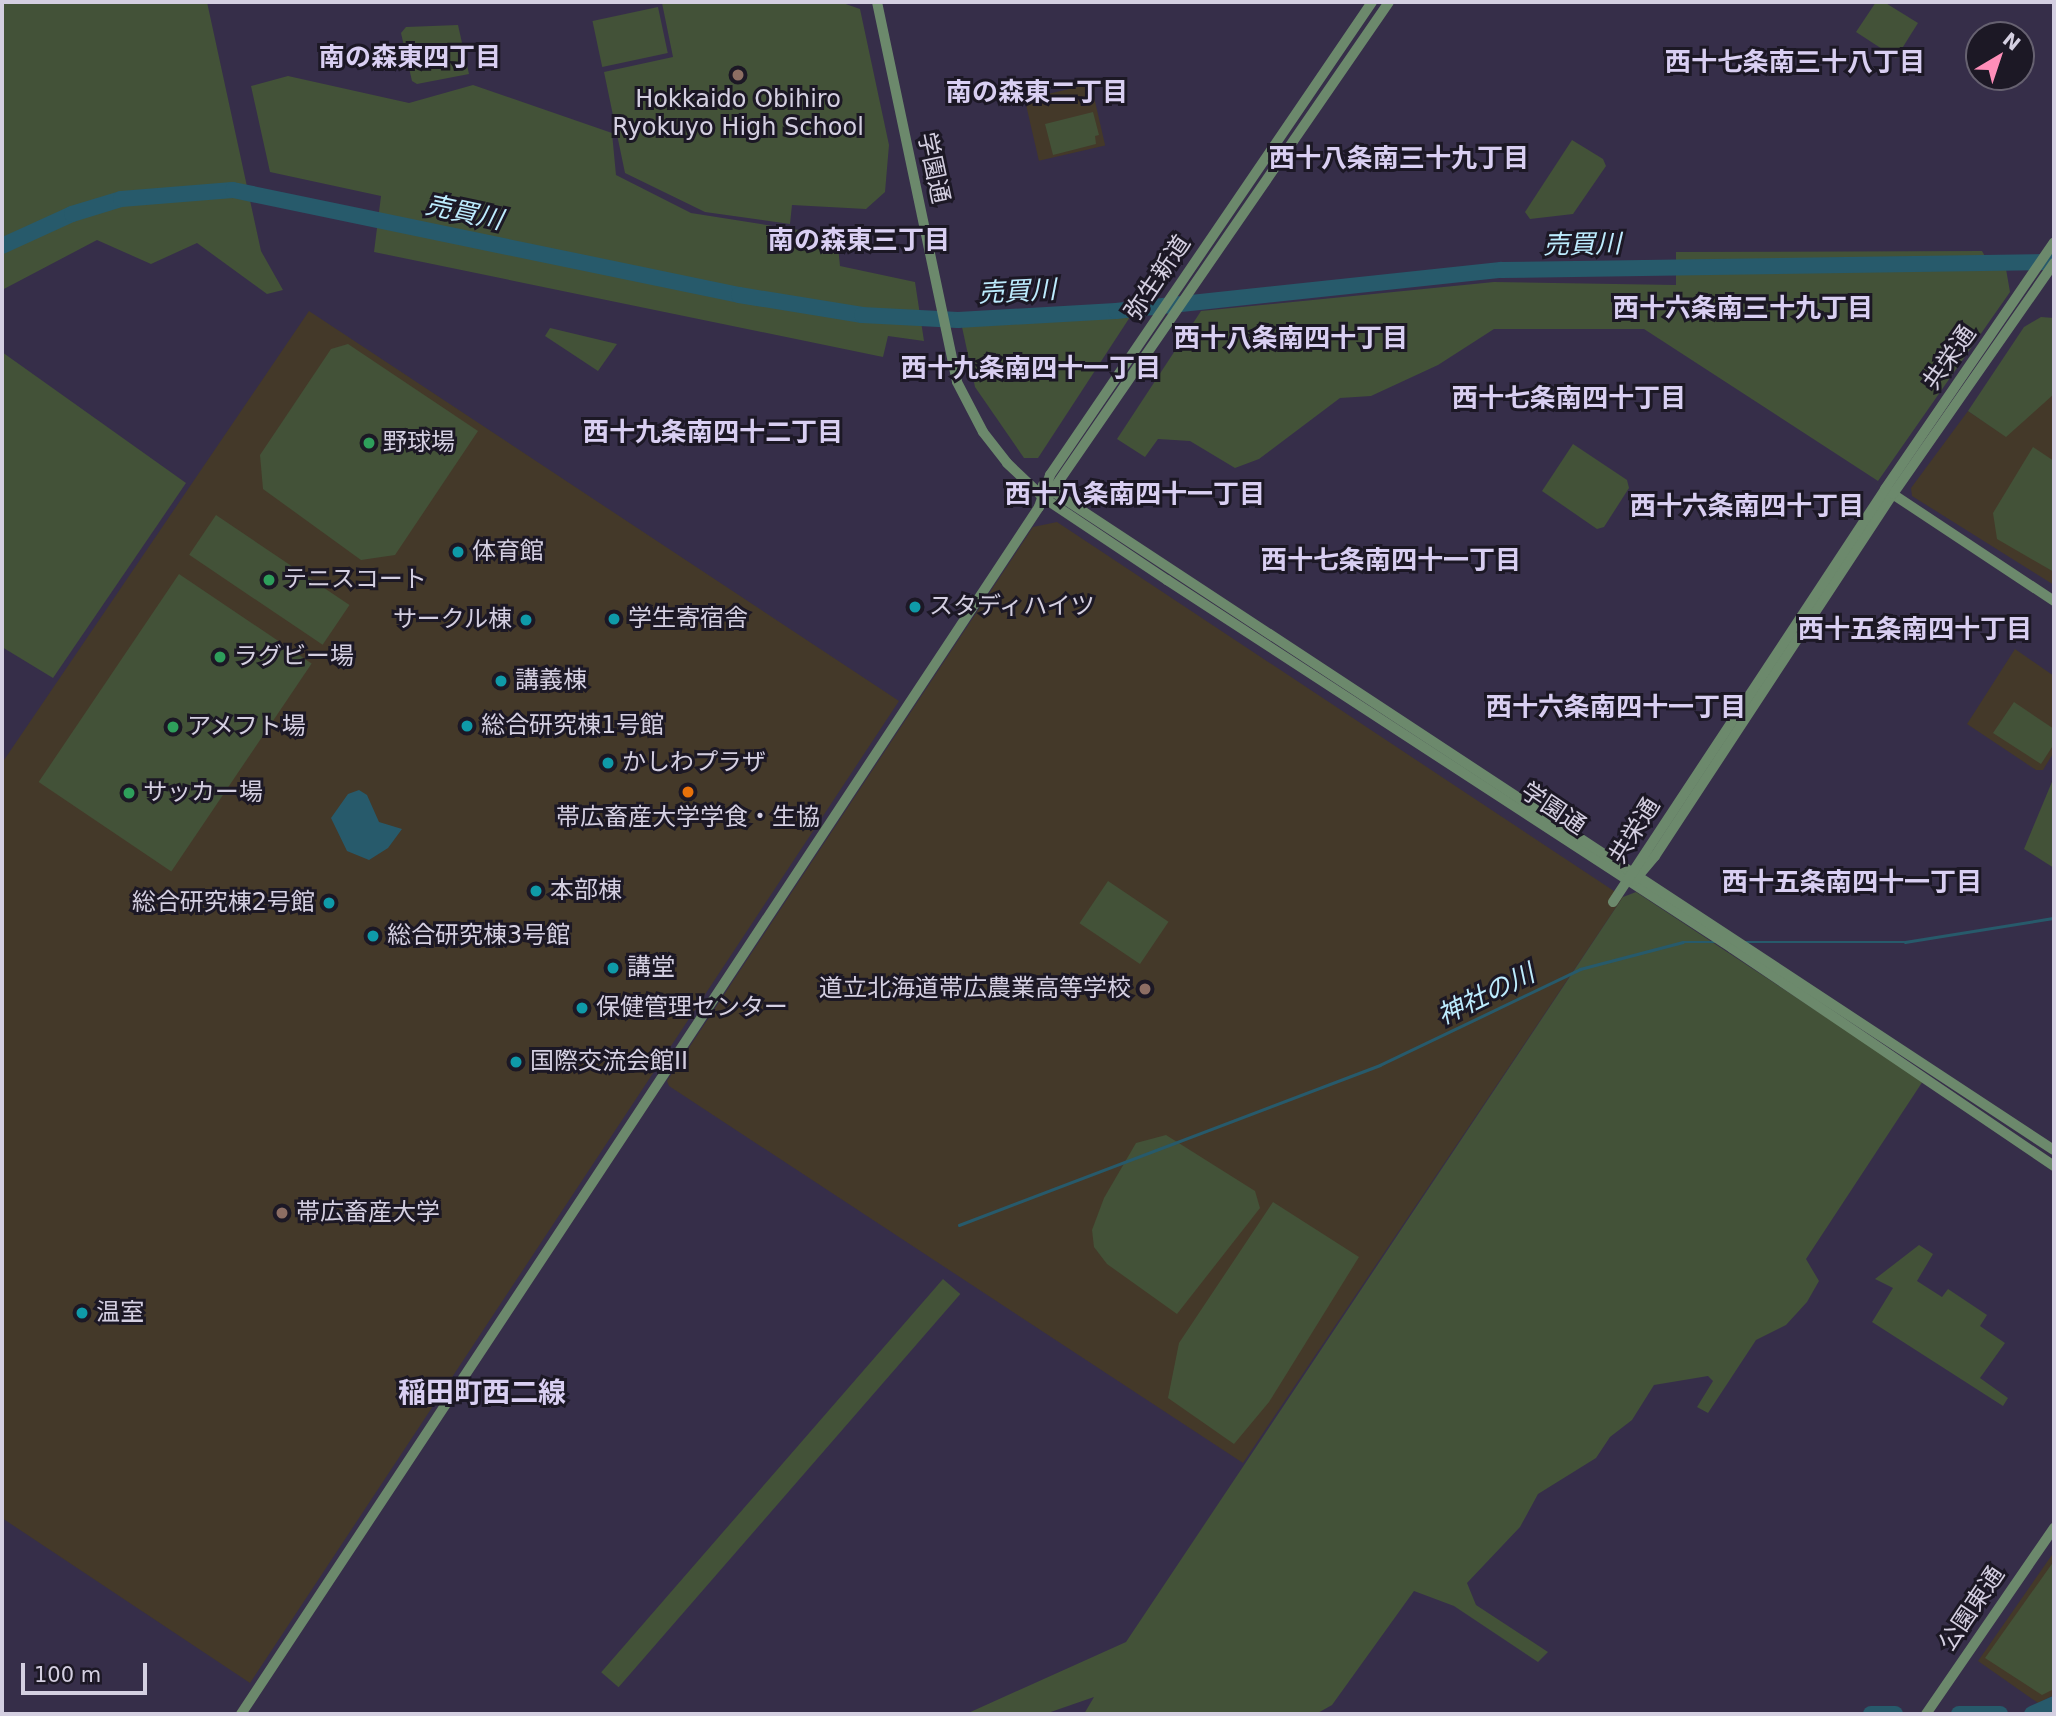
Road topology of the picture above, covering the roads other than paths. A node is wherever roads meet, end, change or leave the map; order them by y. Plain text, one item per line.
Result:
1 (877, 2) edge
2 (1372, 2) edge
3 (1389, 2) edge
4 (2054, 242) edge
5 (2054, 263) edge
6 (1032, 483) junction
7 (1050, 488) junction
8 (1889, 491) junction
9 (1044, 498) junction
10 (2054, 601) edge
11 (1632, 879) junction
12 (1614, 902) dead end
13 (2054, 1150) edge
14 (2054, 1166) edge
15 (2054, 1528) edge
16 (1928, 1712) edge
17 (241, 1714) edge

1 - 6 street, 学園通
2 - 7 street, 弥生新道
3 - 7 street, 弥生新道
4 - 8 street, 共栄通
5 - 8 street, 共栄通
6 - 7 street, 学園通
6 - 9 street, 学園通
7 - 9 street, 弥生新道
7 - 11 street, 学園通
8 - 10 street
8 - 11 street, 共栄通
9 - 11 street, 学園通
9 - 17 street
11 - 12 street, 共栄通
11 - 13 street, 学園通
11 - 14 street, 学園通
15 - 16 street, 公園東通

